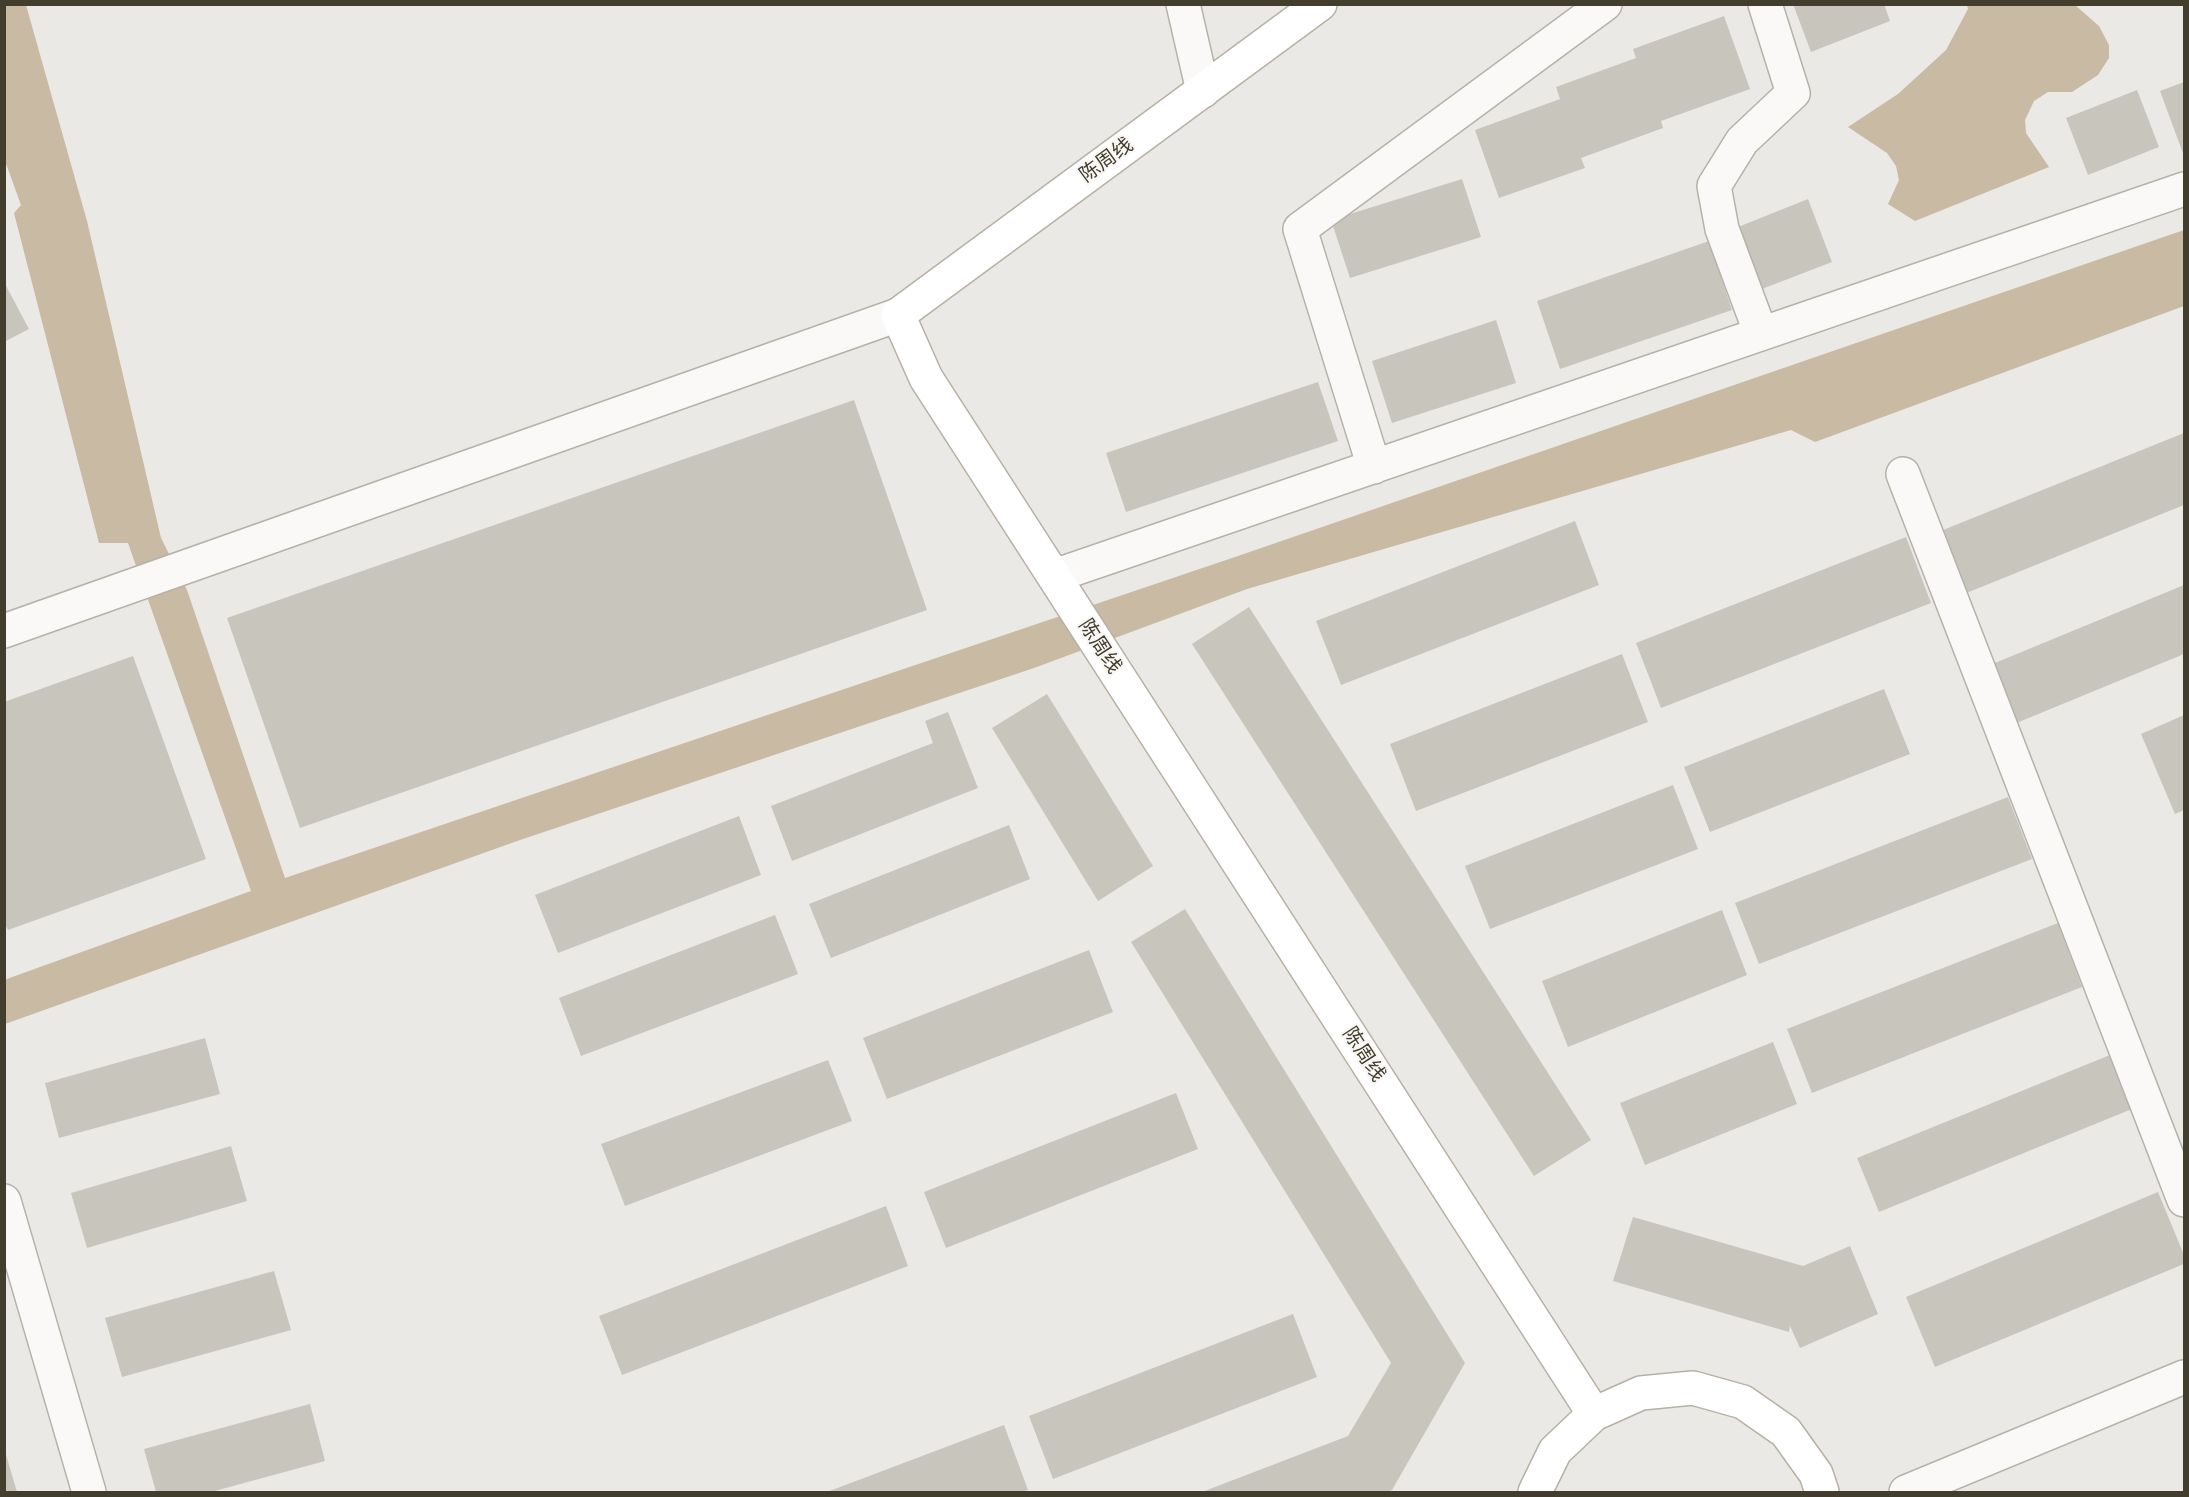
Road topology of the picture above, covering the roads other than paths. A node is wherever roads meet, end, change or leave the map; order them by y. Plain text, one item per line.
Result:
1 (1183, 4) edge
2 (1320, 4) edge
3 (1605, 4) edge
4 (1765, 4) edge
5 (1203, 91) junction
6 (2184, 189) edge
7 (898, 315) junction
8 (1761, 334) junction
9 (1374, 467) junction
10 (1903, 474) dead end
11 (1054, 576) junction
12 (4, 631) edge
13 (2184, 1200) edge
14 (4, 1201) edge
15 (2184, 1377) edge
16 (1594, 1414) junction
17 (90, 1492) edge
18 (1535, 1492) edge
19 (1822, 1492) edge
20 (1906, 1492) edge

1 - 5 street
2 - 5 main road, 陈周线
3 - 9 street
4 - 8 street
5 - 7 main road, 陈周线
6 - 8 street
7 - 11 main road, 陈周线
7 - 12 street
8 - 9 street
9 - 11 street
10 - 13 street
11 - 16 main road, 陈周线
14 - 17 street
15 - 20 street
16 - 18 main road
16 - 19 main road

